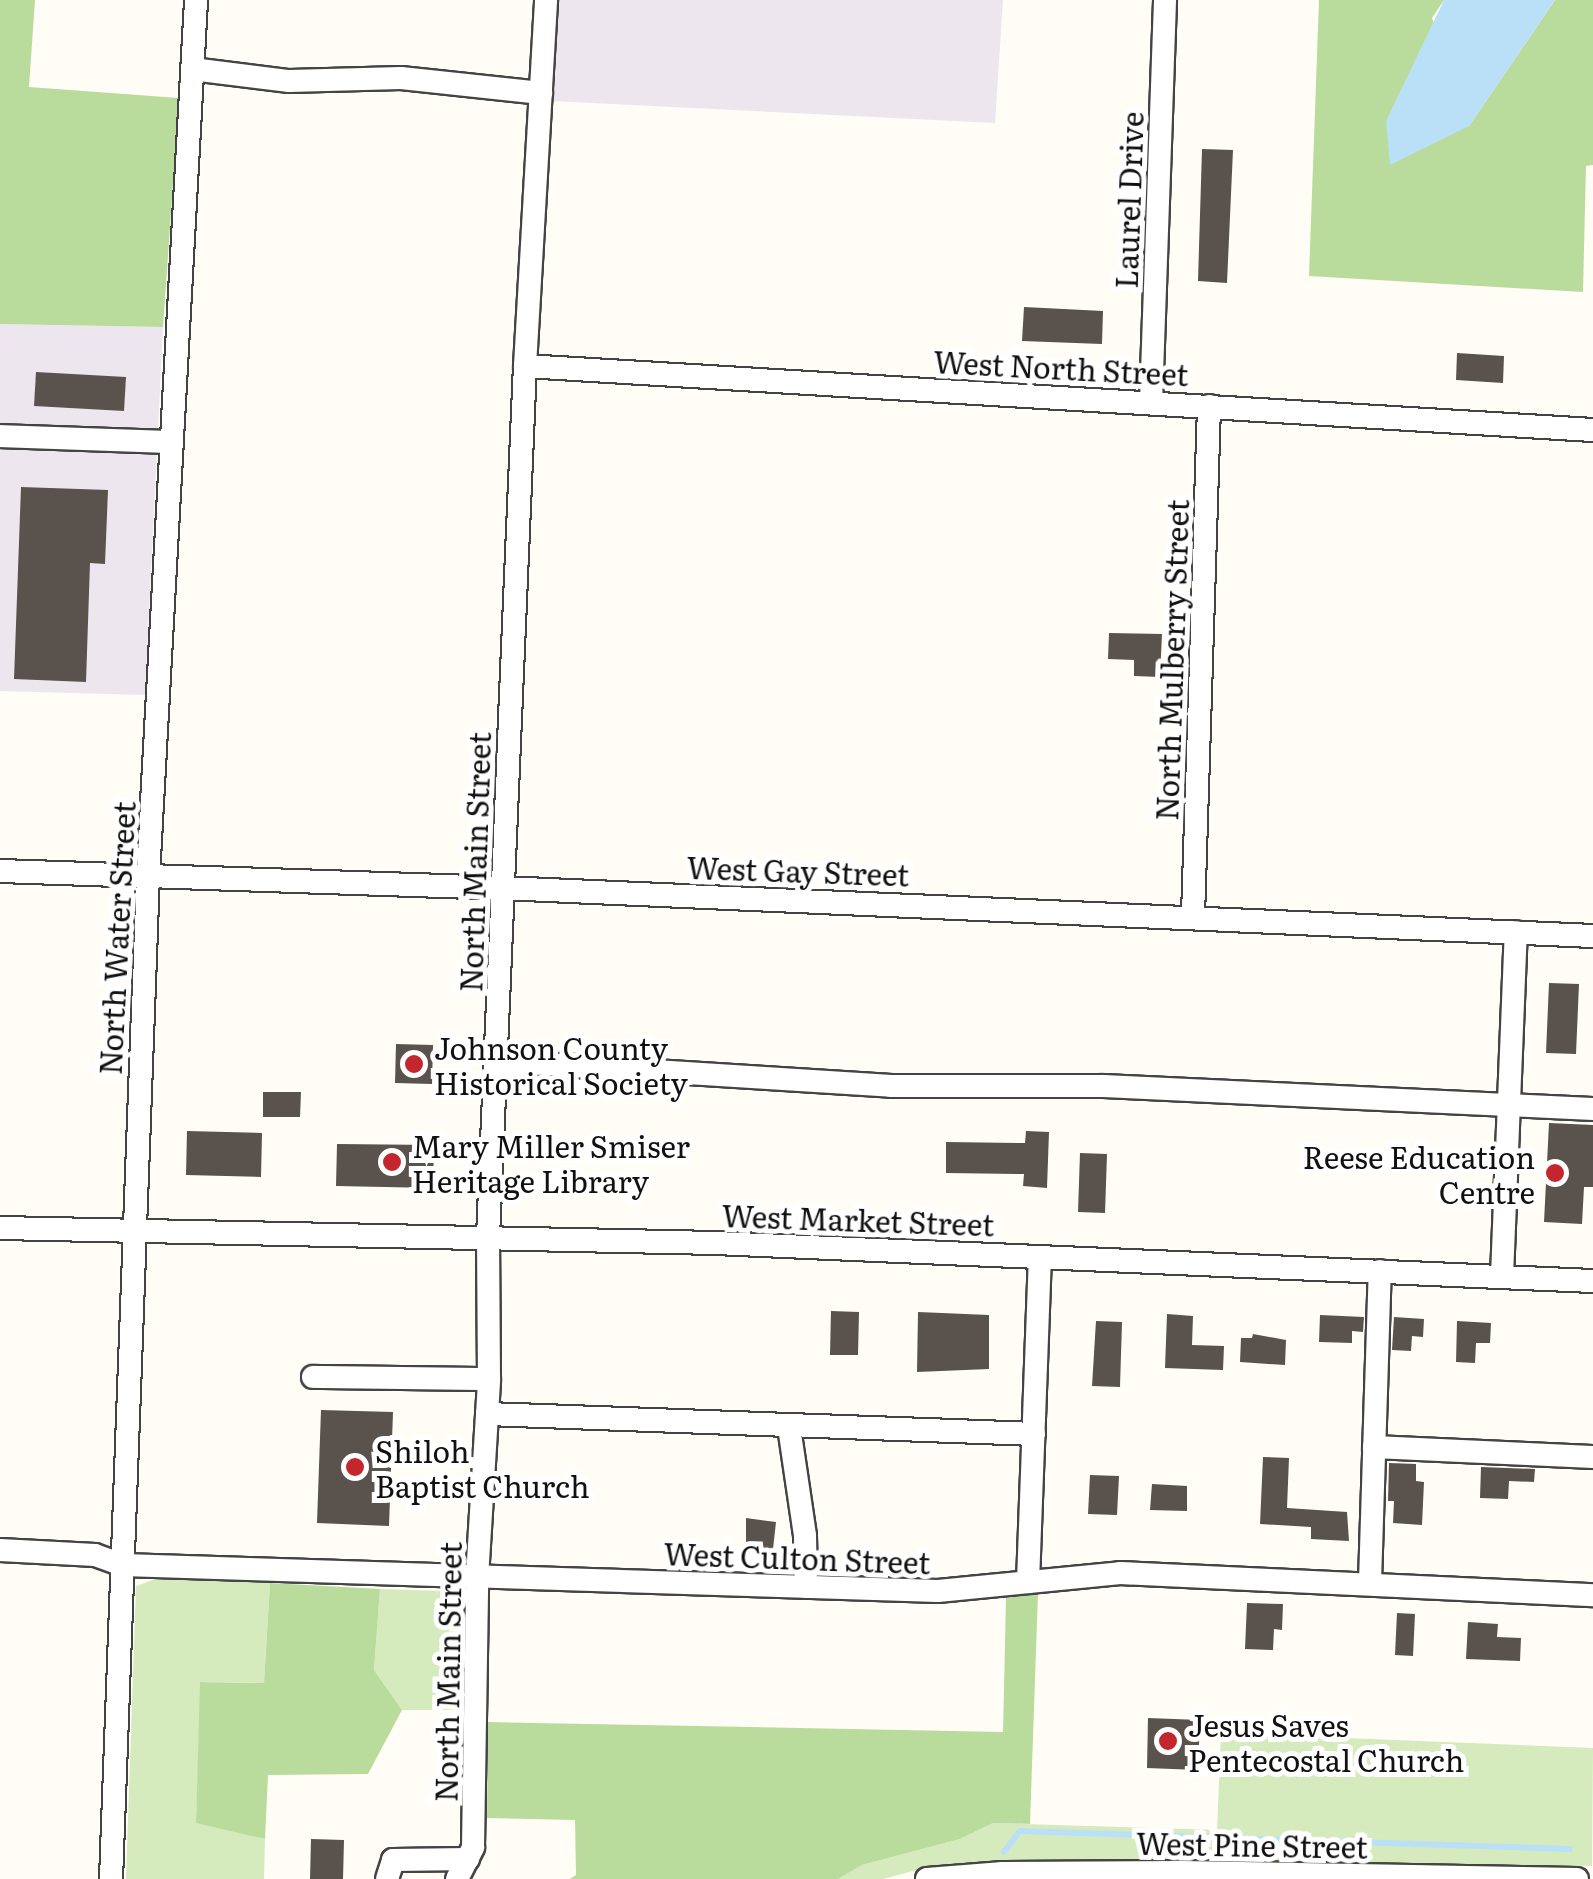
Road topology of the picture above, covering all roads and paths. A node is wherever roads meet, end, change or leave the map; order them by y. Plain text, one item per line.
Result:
1 (196, 0) edge
2 (546, 0) edge
3 (1165, 0) edge
4 (192, 69) junction
5 (541, 93) junction
6 (525, 366) junction
7 (1151, 402) junction
8 (1209, 406) junction
9 (1593, 430) edge
10 (0, 436) edge
11 (172, 442) junction
12 (0, 871) edge
13 (148, 876) junction
14 (502, 888) junction
15 (1193, 916) junction
16 (1516, 932) junction
17 (1593, 936) edge
18 (496, 1066) junction
19 (1509, 1104) junction
20 (1593, 1109) edge
21 (0, 1228) edge
22 (134, 1233) junction
23 (488, 1236) junction
24 (1040, 1257) junction
25 (1380, 1271) junction
26 (1502, 1276) junction
27 (1593, 1280) edge
28 (313, 1378) dead end
29 (489, 1380) junction
30 (487, 1414) junction
31 (789, 1428) junction
32 (1034, 1434) junction
33 (1374, 1447) junction
34 (1593, 1457) edge
35 (0, 1550) edge
36 (123, 1565) junction
37 (477, 1578) junction
38 (1028, 1582) junction
39 (1370, 1582) junction
40 (806, 1587) junction
41 (1593, 1595) edge
42 (466, 1862) edge
43 (1052, 1876) edge
44 (111, 1879) edge
45 (387, 1879) edge
46 (927, 1879) edge
47 (1576, 1879) edge

1 - 4 street, North Water Street
2 - 5 street, North Main Street
3 - 7 street, Laurel Drive
4 - 5 street
4 - 11 street, North Water Street
5 - 6 street, North Main Street
6 - 7 street, West North Street
6 - 14 street, North Main Street
7 - 8 street, West North Street
8 - 9 street, West North Street
8 - 15 street, North Mulberry Street
10 - 11 street
11 - 13 street, North Water Street
12 - 13 street, West Gay Street
13 - 14 street, West Gay Street
13 - 22 street, North Water Street
14 - 15 street, West Gay Street
14 - 18 street, North Main Street
15 - 16 street, West Gay Street
16 - 17 street, West Gay Street
16 - 19 street
18 - 19 street
18 - 23 street, North Main Street
19 - 20 street
19 - 26 street
21 - 22 street, West Market Street
22 - 23 street, West Market Street
22 - 36 street, North Water Street
23 - 24 street, West Market Street
23 - 29 street, North Main Street
24 - 25 street, West Market Street
24 - 32 street
25 - 26 street, West Market Street
25 - 33 street
26 - 27 street, West Market Street
28 - 29 street
29 - 30 street, North Main Street
30 - 31 street
30 - 37 street, North Main Street
31 - 32 street
31 - 40 street
32 - 38 street
33 - 34 street
33 - 39 street
35 - 36 street, West Culton Street
36 - 37 street, West Culton Street
36 - 44 street, North Water Street
37 - 40 street, West Culton Street
37 - 42 street, North Main Street
38 - 39 street, West Culton Street
38 - 40 street, West Culton Street
39 - 41 street, West Culton Street
42 - 45 street
43 - 46 street, West Pine Street
43 - 47 street, West Pine Street

